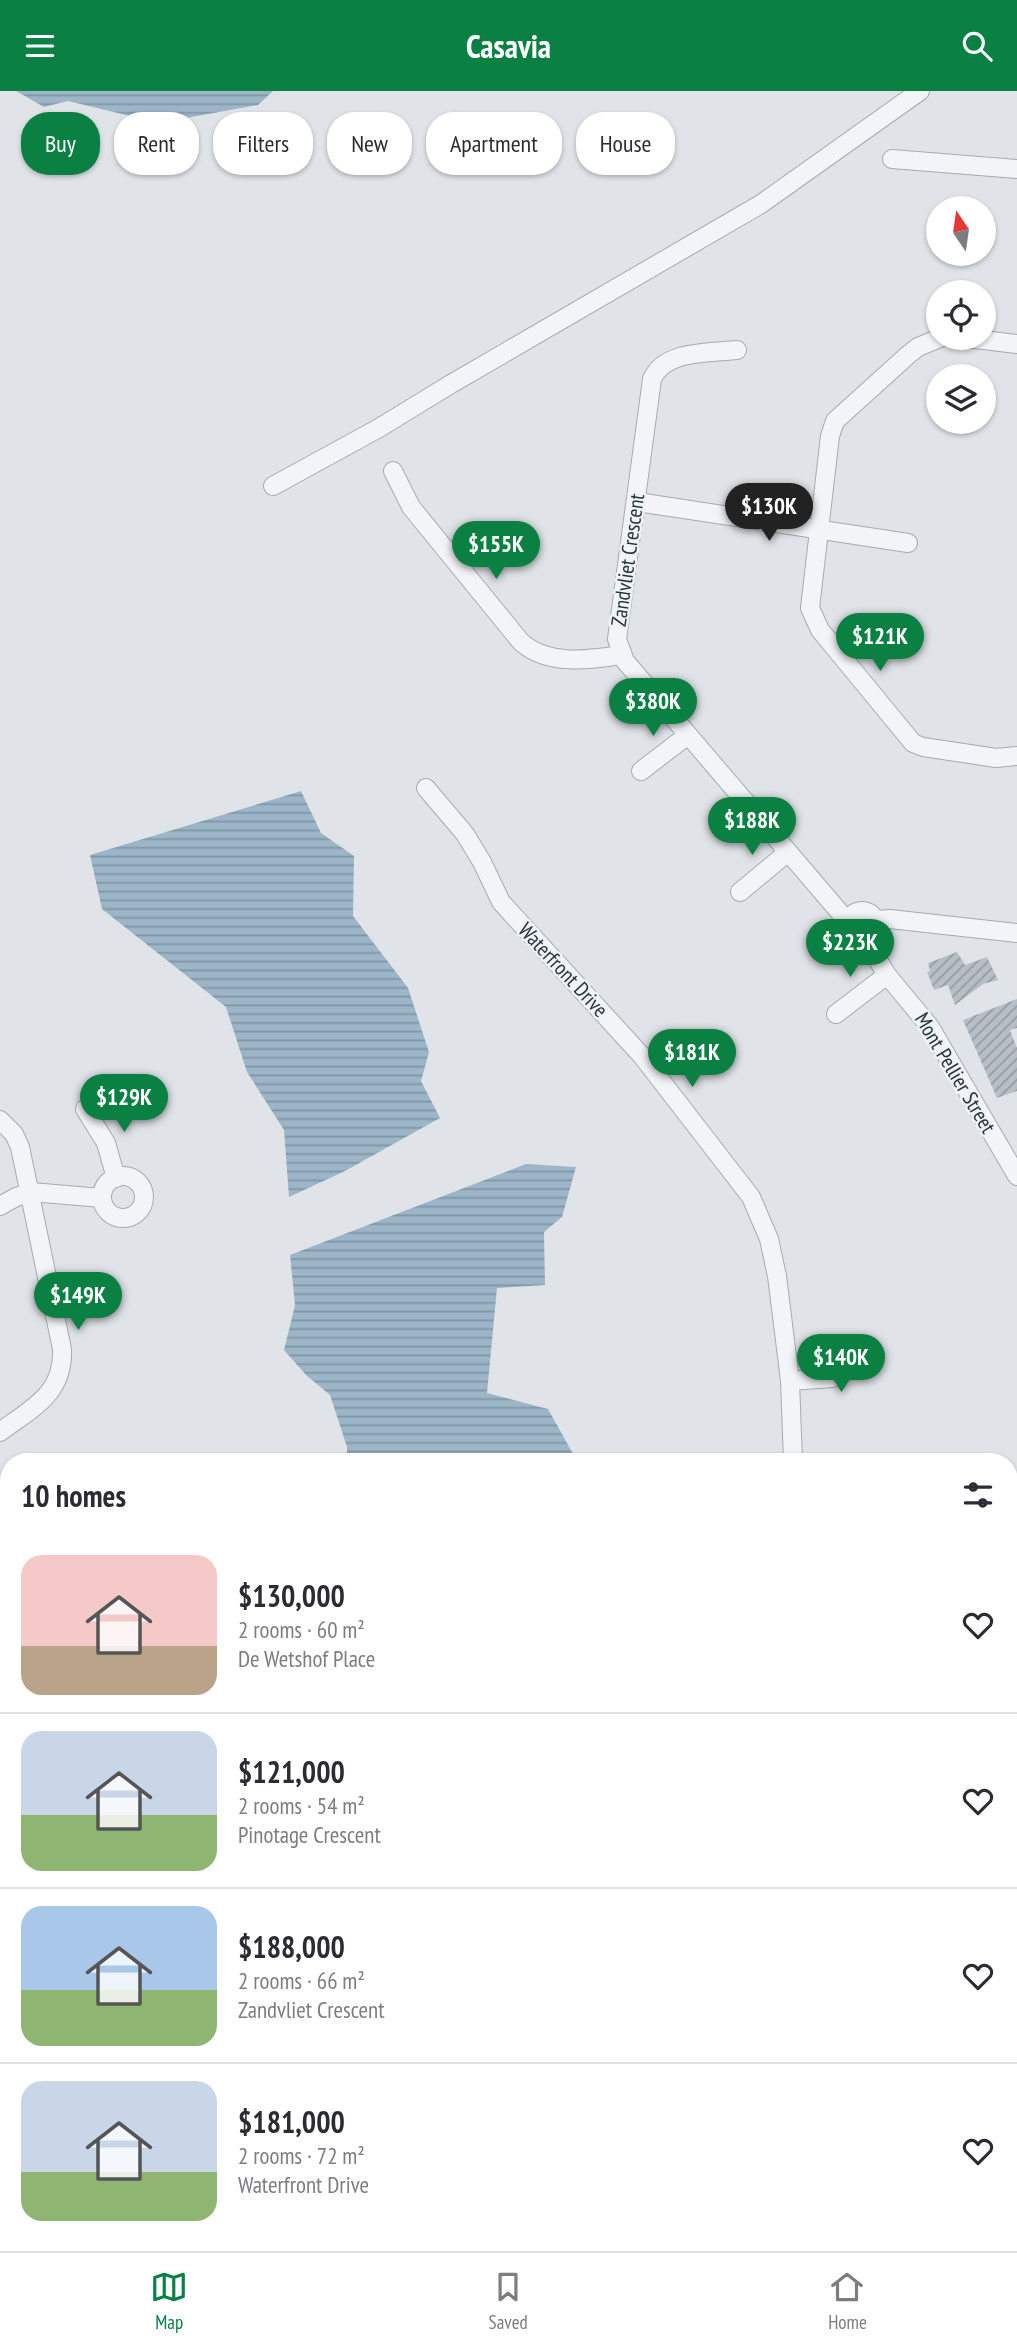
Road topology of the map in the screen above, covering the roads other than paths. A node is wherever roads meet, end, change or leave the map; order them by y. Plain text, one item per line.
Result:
1 (920, 91) edge
2 (892, 159) dead end
3 (1017, 169) edge
4 (996, 341) edge
5 (926, 344) edge
6 (1017, 344) edge
7 (737, 350) dead end
8 (393, 471) dead end
9 (273, 486) dead end
10 (637, 502) junction
11 (818, 531) junction
12 (908, 543) dead end
13 (621, 655) junction
14 (688, 735) junction
15 (1017, 756) edge
16 (640, 771) dead end
17 (426, 788) dead end
18 (788, 852) junction
19 (740, 892) dead end
20 (876, 919) junction
21 (848, 922) junction
22 (1017, 933) edge
23 (865, 939) junction
24 (887, 975) junction
25 (836, 1014) dead end
26 (85, 1109) dead end
27 (0, 1120) edge
28 (1017, 1176) edge
29 (116, 1178) junction
30 (31, 1192) junction
31 (102, 1198) junction
32 (0, 1206) edge
33 (869, 1348) dead end
34 (790, 1381) junction
35 (0, 1432) edge
36 (793, 1453) edge

1 - 9 street
2 - 3 street
4 - 6 street
5 - 11 street
7 - 10 street, Zandvliet Crescent
8 - 13 street
10 - 11 street
10 - 13 street, Zandvliet Crescent
11 - 12 street
11 - 15 street
13 - 14 street, Zandvliet Crescent
14 - 16 street
14 - 18 street, Zandvliet Crescent
17 - 34 street, Waterfront Drive
18 - 19 street
18 - 21 street, Zandvliet Crescent
20 - 21 street
20 - 22 street
20 - 23 street
21 - 23 street
23 - 24 street, Mont Pellier Street
24 - 25 street
24 - 28 street, Mont Pellier Street
26 - 29 street
27 - 30 street
29 - 31 street
29 - 31 street
30 - 31 street
30 - 32 street
30 - 35 street
33 - 34 street
34 - 36 street, Waterfront Drive

